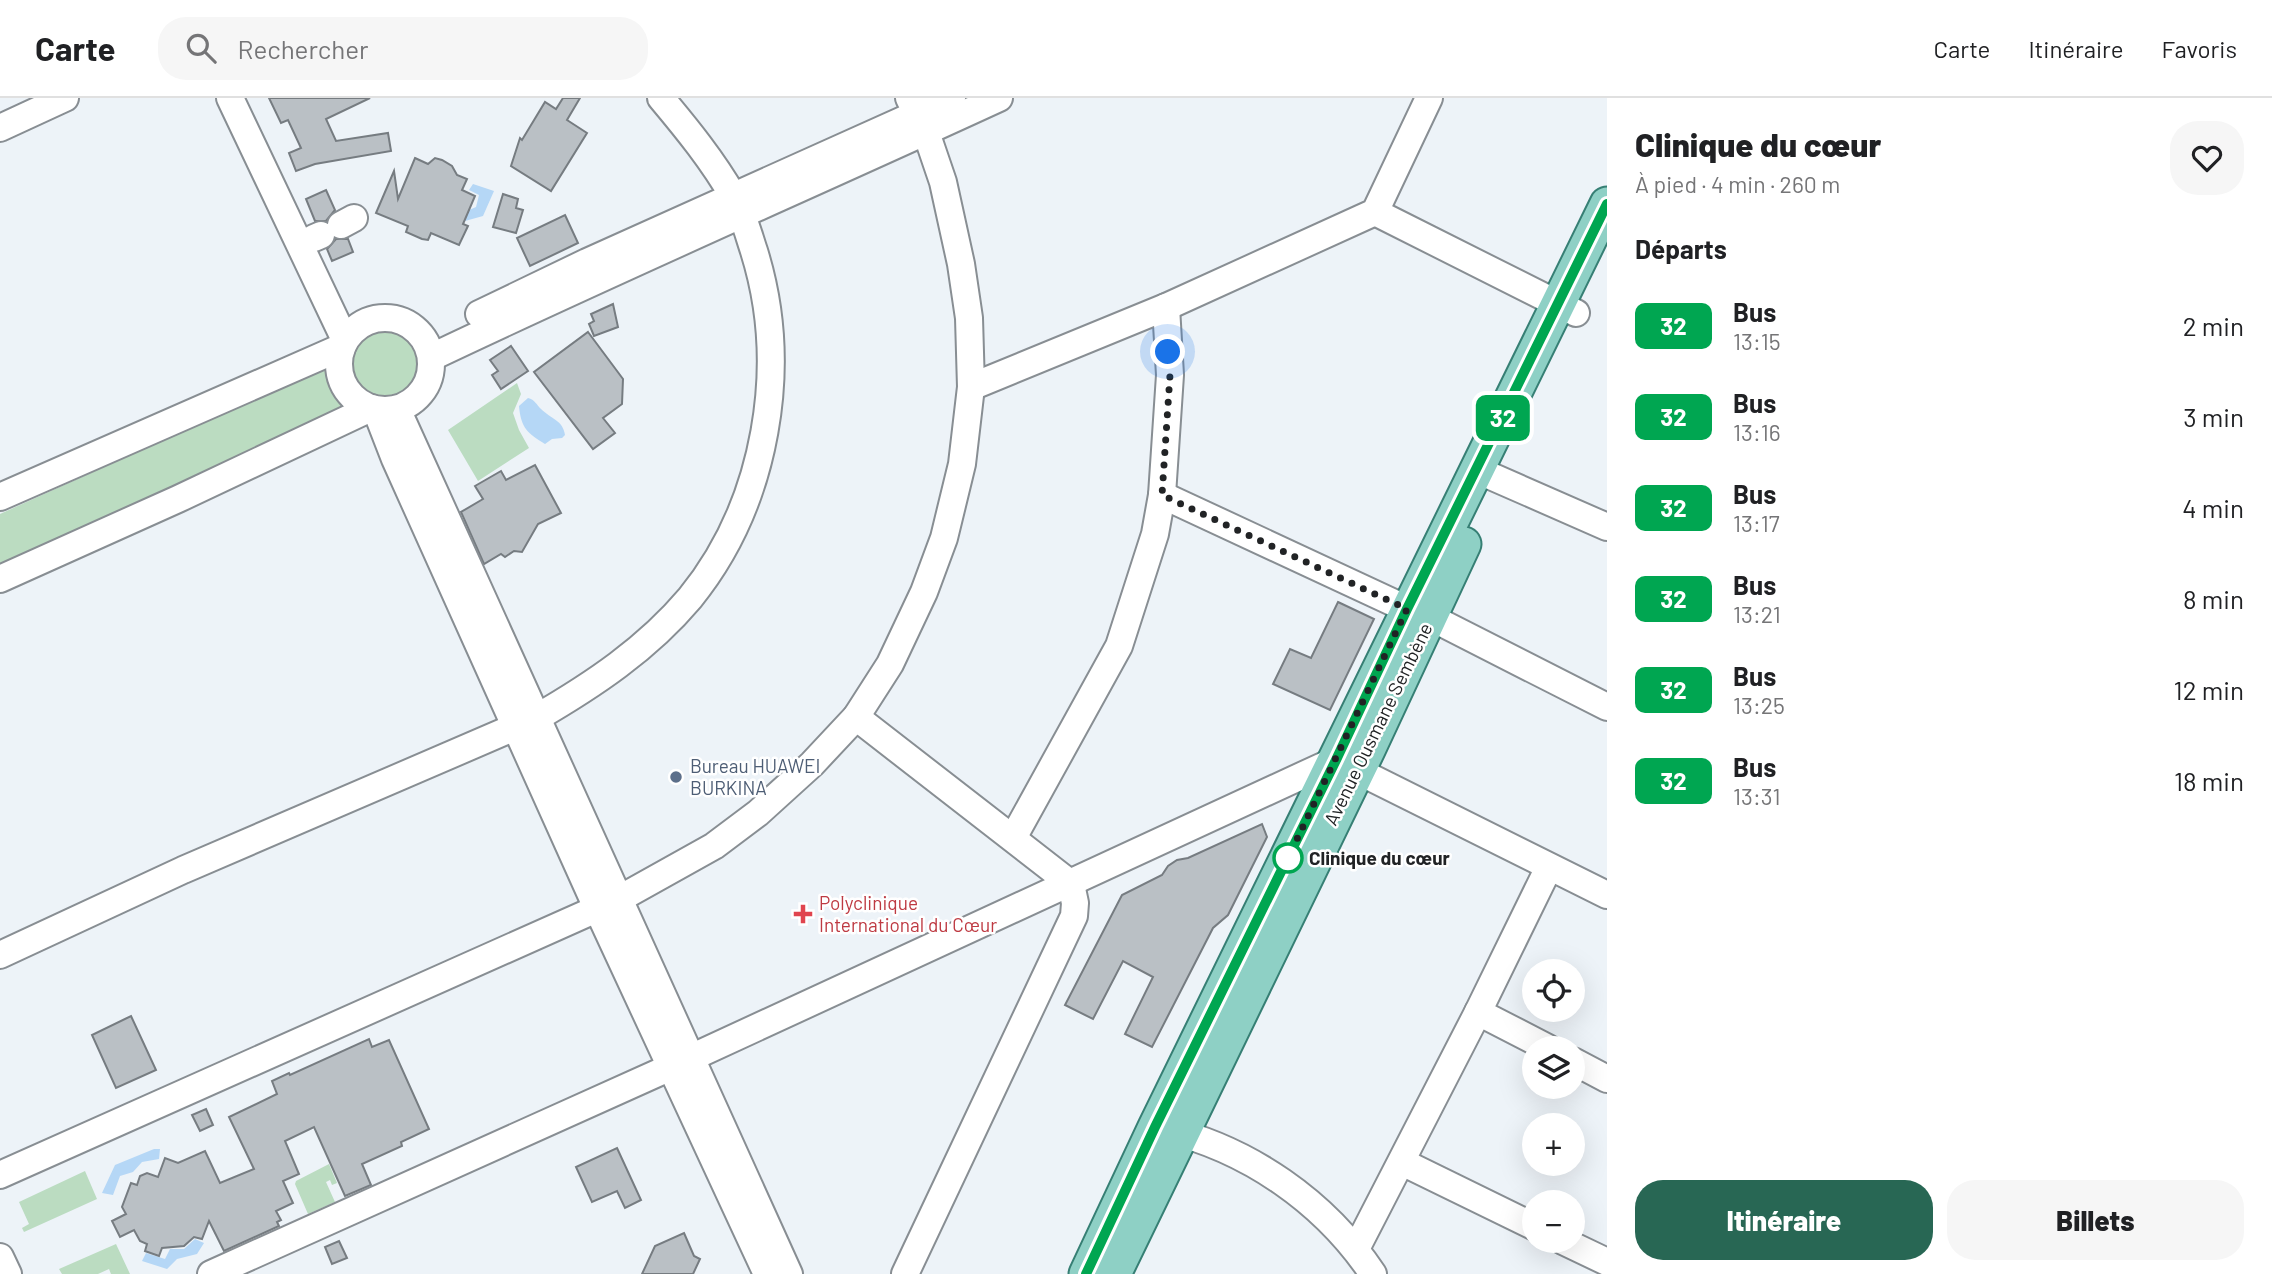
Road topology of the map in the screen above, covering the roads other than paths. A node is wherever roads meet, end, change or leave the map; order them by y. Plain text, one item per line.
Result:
1 (65, 98) edge
2 (230, 98) edge
3 (250, 98) edge
4 (661, 98) edge
5 (952, 98) edge
6 (999, 98) edge
7 (1429, 98) edge
8 (918, 115) edge
9 (0, 128) edge
10 (1607, 204) edge
11 (738, 206) junction
12 (1376, 212) junction
13 (1607, 251) edge
14 (1166, 307) junction
15 (1567, 307) junction
16 (348, 338) junction
17 (429, 348) junction
18 (971, 387) junction
19 (381, 409) junction
20 (1486, 474) junction
21 (1162, 495) junction
22 (0, 497) edge
23 (1607, 527) edge
24 (0, 579) edge
25 (1418, 613) junction
26 (1607, 707) edge
27 (856, 717) junction
28 (525, 722) junction
29 (1347, 765) junction
30 (1013, 838) junction
31 (1549, 867) junction
32 (1071, 884) junction
33 (1607, 895) edge
34 (608, 903) junction
35 (0, 955) edge
36 (1478, 1012) junction
37 (1525, 1036) edge
38 (681, 1062) junction
39 (1585, 1067) edge
40 (1607, 1079) edge
41 (1167, 1130) junction
42 (1402, 1162) junction
43 (0, 1175) edge
44 (1522, 1221) edge
45 (1356, 1249) junction
46 (1585, 1252) edge
47 (0, 1257) edge
48 (1607, 1262) edge
49 (8, 1274) edge
50 (211, 1274) edge
51 (767, 1274) edge
52 (789, 1274) edge
53 (905, 1274) edge
54 (1094, 1274) edge
55 (1373, 1274) edge

1 - 9 street
2 - 16 street
3 - 16 street
4 - 11 street
5 - 8 street
6 - 8 street
7 - 12 street
8 - 11 street
8 - 18 street
10 - 15 main road, Avenue Ousmane Sembène
11 - 17 street
11 - 28 street
12 - 14 street
12 - 15 street
13 - 15 main road, Avenue Ousmane Sembène
14 - 18 street
14 - 21 street
15 - 20 main road, Avenue Ousmane Sembène
16 - 17 street
16 - 19 street
16 - 22 street
17 - 19 street
18 - 27 street
19 - 24 street
19 - 28 street
20 - 23 street
20 - 25 main road, Avenue Ousmane Sembène
21 - 25 street
21 - 30 street
25 - 26 street
25 - 29 main road, Avenue Ousmane Sembène
27 - 30 street
27 - 34 street
28 - 34 street
28 - 35 street
29 - 31 street
29 - 32 street
29 - 41 main road, Avenue Ousmane Sembène
30 - 32 street
31 - 33 street
31 - 36 street
32 - 38 street
32 - 53 street
34 - 38 street
34 - 43 street
36 - 37 street
36 - 42 street
38 - 50 street
38 - 51 street
38 - 52 street
39 - 40 street
41 - 45 street
41 - 54 main road, Avenue Ousmane Sembène
42 - 44 street
42 - 45 street
45 - 55 street
46 - 48 street
47 - 49 street

